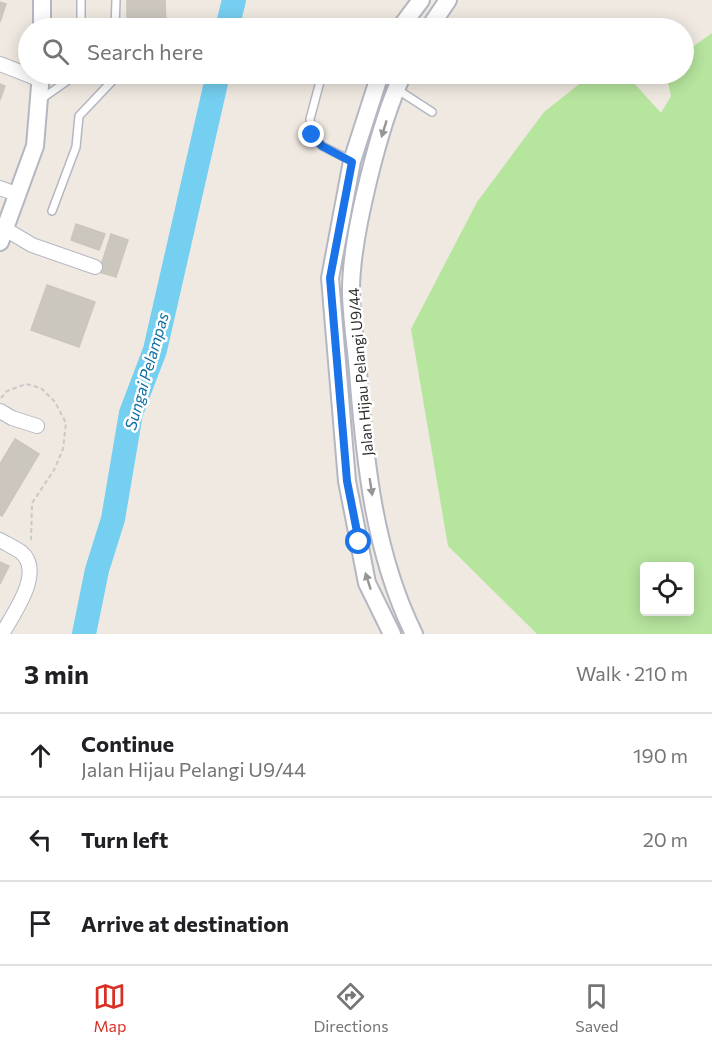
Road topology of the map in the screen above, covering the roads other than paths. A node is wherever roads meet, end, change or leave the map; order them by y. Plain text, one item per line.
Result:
1 (42, 0) edge
2 (81, 0) edge
3 (116, 0) edge
4 (421, 0) edge
5 (448, 0) edge
6 (42, 18) edge
7 (81, 18) edge
8 (115, 18) edge
9 (408, 18) edge
10 (436, 18) edge
11 (0, 64) edge
12 (18, 69) edge
13 (40, 84) edge
14 (62, 84) edge
15 (109, 84) edge
16 (319, 84) edge
17 (377, 84) edge
18 (399, 84) edge
19 (403, 84) edge
20 (39, 100) junction
21 (432, 112) dead end
22 (352, 162) junction
23 (0, 188) edge
24 (18, 195) junction
25 (52, 211) dead end
26 (2, 236) edge
27 (95, 267) dead end
28 (0, 411) edge
29 (36, 426) dead end
30 (0, 540) edge
31 (2, 634) edge
32 (392, 634) edge
33 (414, 634) edge

1 - 6 street
2 - 7 lane
3 - 8 lane
4 - 9 street
5 - 10 street
11 - 12 street
13 - 20 street
14 - 20 lane
15 - 25 lane
16 - 22 lane
17 - 22 street, Jalan Hijau Pelangi U9/44
18 -> 33 street, Jalan Hijau Pelangi U9/44
19 - 21 lane
20 - 24 street
32 -> 22 street, Jalan Hijau Pelangi U9/44
23 - 24 street
24 - 26 street
26 - 27 street
28 - 29 street
30 - 31 street

